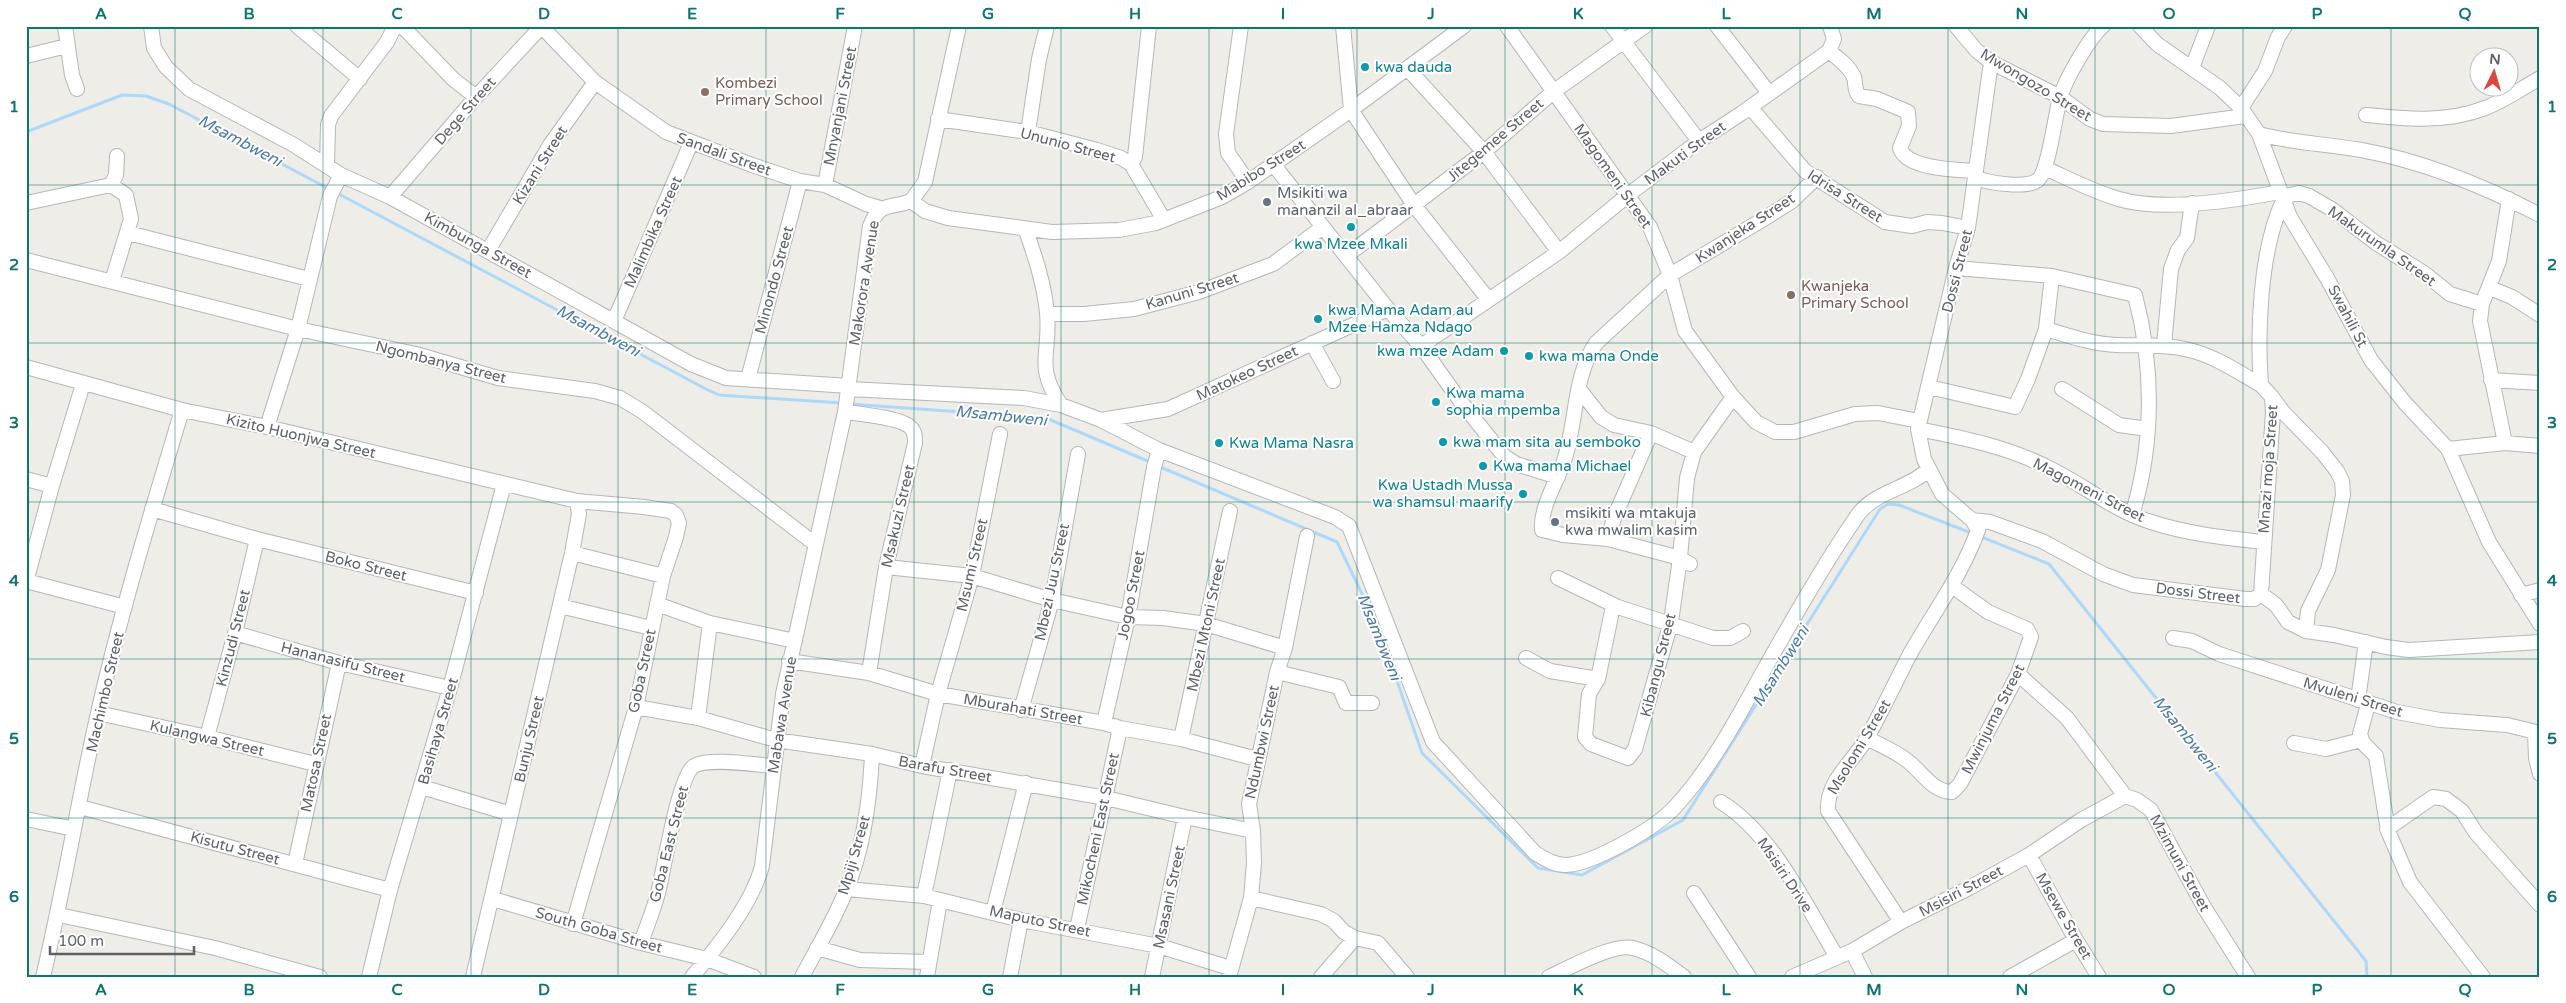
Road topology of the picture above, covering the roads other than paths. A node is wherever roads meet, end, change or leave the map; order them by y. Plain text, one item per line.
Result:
1 (65, 26) edge
2 (151, 26) edge
3 (297, 26) edge
4 (395, 26) edge
5 (402, 26) edge
6 (541, 26) edge
7 (855, 26) edge
8 (959, 26) edge
9 (1047, 26) edge
10 (1149, 26) edge
11 (1241, 26) edge
12 (1343, 26) edge
13 (1464, 26) edge
14 (1507, 26) edge
15 (1612, 26) edge
16 (1645, 26) edge
17 (1717, 26) edge
18 (1830, 26) edge
19 (1956, 26) edge
20 (2103, 26) edge
21 (2140, 26) edge
22 (2208, 26) edge
23 (2285, 26) edge
24 (1624, 42) junction
25 (67, 46) junction
26 (1829, 50) junction
27 (26, 56) edge
28 (1991, 62) junction
29 (1408, 68) junction
30 (2192, 68) junction
31 (2540, 78) edge
32 (360, 79) junction
33 (595, 82) junction
34 (77, 89) dead end
35 (1553, 92) junction
36 (1769, 93) junction
37 (476, 97) junction
38 (2060, 97) junction
39 (1750, 107) junction
40 (1351, 110) junction
41 (2243, 112) junction
42 (2366, 115) dead end
43 (938, 119) junction
44 (1028, 132) junction
45 (2259, 134) junction
46 (1698, 141) junction
47 (691, 143) junction
48 (1484, 152) junction
49 (117, 156) dead end
50 (1131, 164) junction
51 (1273, 164) junction
52 (327, 166) junction
53 (2045, 168) junction
54 (1975, 174) junction
55 (1817, 177) junction
56 (800, 181) junction
57 (1248, 182) junction
58 (111, 185) junction
59 (336, 185) junction
60 (825, 185) junction
61 (1628, 195) junction
62 (390, 197) junction
63 (2282, 197) junction
64 (2509, 199) junction
65 (911, 201) junction
66 (26, 203) edge
67 (2192, 203) junction
68 (1414, 205) junction
69 (880, 208) junction
70 (2540, 215) edge
71 (1164, 220) junction
72 (1322, 227) junction
73 (1025, 228) junction
74 (1968, 228) junction
75 (128, 233) junction
76 (488, 251) junction
77 (1560, 252) junction
78 (1346, 256) junction
79 (26, 260) edge
80 (1956, 268) junction
81 (1670, 275) junction
82 (2052, 276) junction
83 (308, 279) junction
84 (112, 281) junction
85 (2490, 288) junction
86 (1488, 299) junction
87 (2482, 304) junction
88 (1388, 309) junction
89 (1047, 314) junction
90 (2540, 315) edge
91 (614, 321) junction
92 (298, 329) junction
93 (2046, 329) junction
94 (1312, 343) junction
95 (2144, 345) junction
96 (2164, 345) junction
97 (1421, 346) junction
98 (26, 367) edge
99 (748, 379) junction
100 (2491, 380) junction
101 (1333, 382) dead end
102 (2540, 383) edge
103 (83, 384) junction
104 (2261, 385) junction
105 (1929, 387) junction
106 (1579, 389) junction
107 (2062, 389) dead end
108 (1733, 397) junction
109 (2272, 397) junction
110 (847, 398) junction
111 (1061, 405) junction
112 (182, 410) junction
113 (1100, 420) junction
114 (1918, 425) junction
115 (267, 427) junction
116 (2148, 429) junction
117 (1651, 433) junction
118 (1000, 434) dead end
119 (2505, 443) junction
120 (2540, 446) edge
121 (2448, 449) junction
122 (1694, 452) junction
123 (1078, 454) dead end
124 (1156, 458) junction
125 (1929, 469) junction
126 (1558, 476) junction
127 (26, 479) edge
128 (504, 484) junction
129 (52, 486) junction
130 (577, 500) junction
131 (152, 509) junction
132 (1230, 510) dead end
133 (2132, 515) junction
134 (1975, 530) junction
135 (1307, 536) dead end
136 (257, 539) junction
137 (1608, 539) junction
138 (2263, 542) junction
139 (815, 544) junction
140 (572, 553) junction
141 (1685, 561) junction
142 (886, 567) junction
143 (663, 576) junction
144 (972, 576) junction
145 (1558, 578) dead end
146 (26, 582) edge
147 (1952, 586) junction
148 (2540, 590) edge
149 (476, 593) junction
150 (2261, 594) junction
151 (2521, 595) junction
152 (1052, 600) junction
153 (657, 604) junction
154 (560, 606) junction
155 (125, 607) junction
156 (1618, 607) junction
157 (1128, 617) junction
158 (1670, 622) junction
159 (710, 623) junction
160 (1206, 624) junction
161 (2540, 624) edge
162 (651, 628) junction
163 (1743, 631) dead end
164 (2306, 631) junction
165 (236, 633) junction
166 (2173, 638) dead end
167 (796, 642) junction
168 (2366, 642) junction
169 (2540, 642) edge
170 (1285, 648) junction
171 (1526, 658) dead end
172 (789, 661) junction
173 (339, 663) junction
174 (1277, 672) junction
175 (869, 673) junction
176 (2018, 674) junction
177 (1598, 679) junction
178 (450, 688) junction
179 (938, 694) junction
180 (2363, 702) junction
181 (1372, 703) dead end
182 (636, 707) junction
183 (1021, 710) junction
184 (98, 713) junction
185 (698, 718) junction
186 (1104, 723) junction
187 (1120, 728) junction
188 (2537, 733) edge
189 (207, 737) junction
190 (1867, 738) junction
191 (1181, 739) junction
192 (776, 740) junction
193 (2362, 740) junction
194 (2294, 743) dead end
195 (872, 754) junction
196 (1257, 759) junction
197 (315, 764) junction
198 (774, 766) junction
199 (922, 766) junction
200 (950, 770) junction
201 (2540, 774) edge
202 (1026, 783) junction
203 (422, 787) junction
204 (2125, 796) junction
205 (1106, 798) junction
206 (1721, 802) dead end
207 (80, 807) junction
208 (511, 814) junction
209 (1185, 817) junction
210 (26, 819) edge
211 (74, 829) junction
212 (2387, 829) junction
213 (1253, 831) junction
214 (2029, 855) junction
215 (295, 864) junction
216 (847, 889) junction
217 (390, 890) junction
218 (1694, 893) dead end
219 (924, 896) junction
220 (1252, 898) junction
221 (493, 899) junction
222 (940, 900) junction
223 (2540, 904) edge
224 (993, 912) junction
225 (59, 915) junction
226 (1021, 920) junction
227 (1901, 922) junction
228 (573, 924) junction
229 (1077, 929) junction
230 (1355, 938) junction
231 (2076, 940) junction
232 (641, 943) junction
233 (1159, 946) junction
234 (816, 948) junction
235 (1852, 952) junction
236 (1837, 958) junction
237 (707, 959) junction
238 (929, 962) junction
239 (1230, 972) edge
240 (44, 977) edge
241 (320, 977) edge
242 (369, 977) edge
243 (473, 977) edge
244 (692, 977) edge
245 (754, 977) edge
246 (802, 977) edge
247 (927, 977) edge
248 (1010, 977) edge
249 (1152, 977) edge
250 (1321, 977) edge
251 (1407, 977) edge
252 (1549, 977) edge
253 (1684, 977) edge
254 (1749, 977) edge
255 (1792, 977) edge
256 (1865, 977) edge
257 (2010, 977) edge
258 (2099, 977) edge
259 (2248, 977) edge
260 (2483, 977) edge

1 - 25 street
2 - 52 street, Kimbunga Street
3 - 32 street
4 - 32 street
5 - 37 street
6 - 33 street, Sandali Street
6 - 37 street, Dege Street
7 - 60 street, Mnyanjani Street
8 - 43 street
9 - 44 street
10 - 50 street
11 - 57 street
12 - 40 street
13 - 29 street, Mabibo Street
14 - 35 street, Magomeni Street
15 - 24 street
16 - 24 street, Jitegemee Street
17 - 36 street
18 - 26 street
19 - 28 street, Mwongozo Street
20 - 38 street
21 - 30 street, Swahili St
22 - 30 street
23 - 41 street
24 - 35 street, Jitegemee Street
24 - 46 street
25 - 27 street
25 - 34 street
26 - 36 street, Makuti Street
26 - 54 street
28 - 38 street, Mwongozo Street
28 - 54 street, Dossi Street
29 - 40 street, Mabibo Street
29 - 48 street
30 - 41 street, Swahili St
31 - 42 street
32 - 52 street
33 - 47 street, Sandali Street
33 - 76 street, Kizani Street
35 - 48 street, Jitegemee Street
35 - 61 street, Magomeni Street
36 - 39 street, Makuti Street
37 - 62 street, Dege Street
38 - 41 street, Mwongozo Street
38 - 53 street
39 - 46 street, Makuti Street
39 - 55 street, Idrisa Street
40 - 51 street, Mabibo Street
40 - 68 street
41 - 45 street, Swahili St
43 - 44 street, Ununio Street
43 - 65 street
44 - 50 street, Ununio Street
45 - 63 street, Swahili St
45 - 64 street
46 - 61 street, Makuti Street
47 - 56 street, Sandali Street
47 - 91 street, Malimbika Street
48 - 68 street, Jitegemee Street
48 - 77 street
49 - 58 street
50 - 71 street, Ununio Street
51 - 57 street, Mabibo Street
51 - 72 street
52 - 59 street, Kimbunga Street
53 - 54 street
53 - 67 street, Makurumla Street
54 - 74 street, Dossi Street
55 - 74 street, Idrisa Street
55 - 81 street, Kwanjeka Street
56 - 60 street, Sandali Street
56 - 99 street, Minondo Street
57 - 71 street, Mabibo Street
58 - 66 street
58 - 75 street
59 - 62 street, Kimbunga Street
59 - 83 street
60 - 69 street, Sandali Street
61 - 77 street, Makuti Street
61 - 81 street, Magomeni Street
62 - 76 street, Kimbunga Street
63 - 67 street, Makurumla Street
63 - 87 street, Makurumla Street
63 - 104 street, Mnazi moja Street
63 - 121 street, Swahili St
64 - 70 street
64 - 85 street
65 - 69 street, Makorora Avenue
65 - 73 street, Mabibo Street
67 - 96 street
68 - 78 street, Jitegemee Street
68 - 86 street
69 - 110 street, Makorora Avenue
71 - 73 street, Mabibo Street
72 - 78 street
72 - 89 street, Kanuni Street
73 - 89 street
74 - 80 street, Dossi Street
75 - 83 street
75 - 84 street
76 - 91 street, Kimbunga Street
77 - 86 street, Makuti Street
78 - 88 street
79 - 84 street, Ngombanya Street
80 - 82 street
80 - 105 street, Dossi Street
81 - 106 street, Kwanjeka Street
81 - 108 street, Magomeni Street
82 - 93 street
82 - 95 street
83 - 92 street
84 - 92 street, Ngombanya Street
85 - 87 street
85 - 90 street
86 - 97 street, Makuti Street
87 - 100 street
88 - 94 street, Matokeo Street
88 - 97 street
89 - 111 street
91 - 99 street, Kimbunga Street
92 - 115 street
92 - 139 street, Ngombanya Street
93 - 95 street
93 - 105 street
94 - 101 street
94 - 113 street, Matokeo Street
95 - 96 street
95 - 116 street
96 - 104 street
97 - 126 street
98 - 103 street, Kizito Huonjwa Street
99 - 110 street, Kimbunga Street
100 - 102 street
100 - 119 street
103 - 112 street, Kizito Huonjwa Street
103 - 129 street
104 - 109 street, Mnazi moja Street
105 - 114 street, Dossi Street
106 - 117 street
106 - 126 street, Kwanjeka Street
107 - 116 street
108 - 114 street, Magomeni Street
108 - 122 street, Kibangu Street
109 - 138 street, Mnazi moja Street
109 - 164 street
110 - 111 street
110 - 139 street, Mabawa Avenue
110 - 142 street, Msakuzi Street
111 - 113 street
112 - 115 street, Kizito Huonjwa Street
112 - 131 street, Machimbo Street
113 - 124 street
114 - 125 street, Dossi Street
114 - 133 street, Magomeni Street
115 - 128 street, Kizito Huonjwa Street
116 - 133 street
117 - 122 street
117 - 137 street
118 - 144 street, Msumi Street
119 - 120 street
119 - 121 street
121 - 151 street, Swahili St
122 - 141 street, Kibangu Street
123 - 152 street, Mbezi Juu Street
124 - 125 street
124 - 157 street, Jogoo Street
125 - 134 street, Dossi Street
126 - 137 street, Kwanjeka Street
127 - 129 street
128 - 130 street, Kizito Huonjwa Street
128 - 149 street, Basihaya Street
129 - 146 street
130 - 140 street, Bunju Street
130 - 143 street, Goba Street
131 - 136 street, Boko Street
131 - 155 street, Machimbo Street
132 - 160 street, Mbezi Mtoni Street
133 - 138 street, Magomeni Street
134 - 147 street, Msolomi Street
134 - 150 street, Dossi Street
135 - 170 street, Ndumbwi Street
136 - 149 street, Boko Street
136 - 165 street, Kinzudi Street
137 - 141 street
138 - 150 street, Mnazi moja Street
139 - 167 street, Mabawa Avenue
140 - 143 street
140 - 154 street, Bunju Street
141 - 158 street, Kibangu Street
142 - 144 street
142 - 175 street, Msakuzi Street
143 - 153 street, Goba Street
144 - 152 street
144 - 179 street, Msumi Street
145 - 156 street
146 - 155 street
147 - 176 street, Mwinjuma Street
147 - 190 street, Msolomi Street
148 - 151 street
149 - 178 street, Basihaya Street
150 - 164 street, Dossi Street
151 - 161 street, Swahili St
152 - 157 street
152 - 183 street, Mbezi Juu Street
153 - 159 street
153 - 162 street, Goba Street
154 - 162 street
154 - 208 street, Bunju Street
155 - 184 street, Machimbo Street
156 - 158 street
156 - 177 street, Kibangu Street
157 - 160 street
157 - 186 street, Jogoo Street
158 - 163 street
158 - 177 street, Kibangu Street
159 - 167 street
159 - 185 street
160 - 170 street
160 - 191 street, Mbezi Mtoni Street
162 - 182 street, Goba Street
164 - 168 street, Dossi Street
165 - 173 street, Hananasifu Street
165 - 189 street, Kinzudi Street
166 - 180 street, Mvuleni Street
167 - 172 street, Mabawa Avenue
168 - 169 street, Dossi Street
168 - 180 street
170 - 174 street, Ndumbwi Street
171 - 177 street
172 - 175 street, Mburahati Street
172 - 192 street, Mabawa Avenue
173 - 178 street, Hananasifu Street
173 - 197 street, Matosa Street
174 - 181 street
174 - 196 street, Ndumbwi Street
175 - 179 street, Mburahati Street
176 - 190 street, Mwinjuma Street
176 - 204 street, Mzimuni Street
178 - 203 street, Basihaya Street
179 - 183 street, Mburahati Street
179 - 199 street, Msumi Street
180 - 188 street, Mvuleni Street
180 - 193 street
182 - 185 street, Barafu Street
182 - 228 street, Goba Street
183 - 186 street, Mburahati Street
184 - 189 street, Kulangwa Street
184 - 207 street, Machimbo Street
185 - 192 street, Barafu Street
186 - 187 street, Mburahati Street
187 - 191 street, Mburahati Street
187 - 205 street, Mikocheni East Street
188 - 201 street
189 - 197 street, Kulangwa Street
190 - 227 street, Msolomi Street
191 - 196 street, Mburahati Street
192 - 195 street, Barafu Street
192 - 198 street, Mabawa Avenue
193 - 194 street
193 - 212 street
195 - 199 street, Barafu Street
195 - 216 street, Mpiji Street
196 - 213 street, Ndumbwi Street
197 - 215 street, Matosa Street
198 - 232 street, Goba East Street
198 - 237 street, Mabawa Avenue
199 - 200 street, Barafu Street
200 - 202 street, Barafu Street
200 - 219 street
202 - 205 street, Barafu Street
202 - 224 street
203 - 208 street
203 - 217 street, Basihaya Street
204 - 214 street, Msisiri Street
204 - 259 street, Mzimuni Street
205 - 209 street, Barafu Street
205 - 229 street, Mikocheni East Street
206 - 236 street, Msisiri Drive
207 - 211 street, Machimbo Street
207 - 215 street, Kisutu Street
208 - 221 street, Bunju Street
209 - 213 street, Barafu Street
209 - 233 street, Msasani Street
210 - 211 street
211 - 225 street, Machimbo Street
212 - 223 street
212 - 260 street
213 - 220 street, Ndumbwi Street
214 - 227 street, Msisiri Street
214 - 231 street, Msewe Street
215 - 217 street, Kisutu Street
216 - 219 street, Maputo Street
216 - 234 street, Mpiji Street
217 - 242 street, Basihaya Street
218 - 254 street
219 - 222 street, Maputo Street
220 - 230 street
220 - 239 street, Ndumbwi Street
221 - 228 street, South Goba Street
221 - 243 street, Bunju Street
222 - 224 street, Maputo Street
222 - 238 street
224 - 226 street, Maputo Street
225 - 240 street, Machimbo Street
225 - 241 street
226 - 229 street, Maputo Street
226 - 248 street
227 - 235 street, Msisiri Street
228 - 232 street, South Goba Street
229 - 233 street, Maputo Street
230 - 250 street
230 - 251 street
231 - 257 street
231 - 258 street, Msewe Street
232 - 237 street, South Goba Street
233 - 239 street, Maputo Street
233 - 249 street, Msasani Street
234 - 238 street
234 - 246 street, Mpiji Street
235 - 236 street, Msisiri Street
235 - 256 street
236 - 255 street, Msisiri Street
237 - 244 street, Mabawa Avenue
237 - 245 street, South Goba Street
238 - 247 street
252 - 253 street

